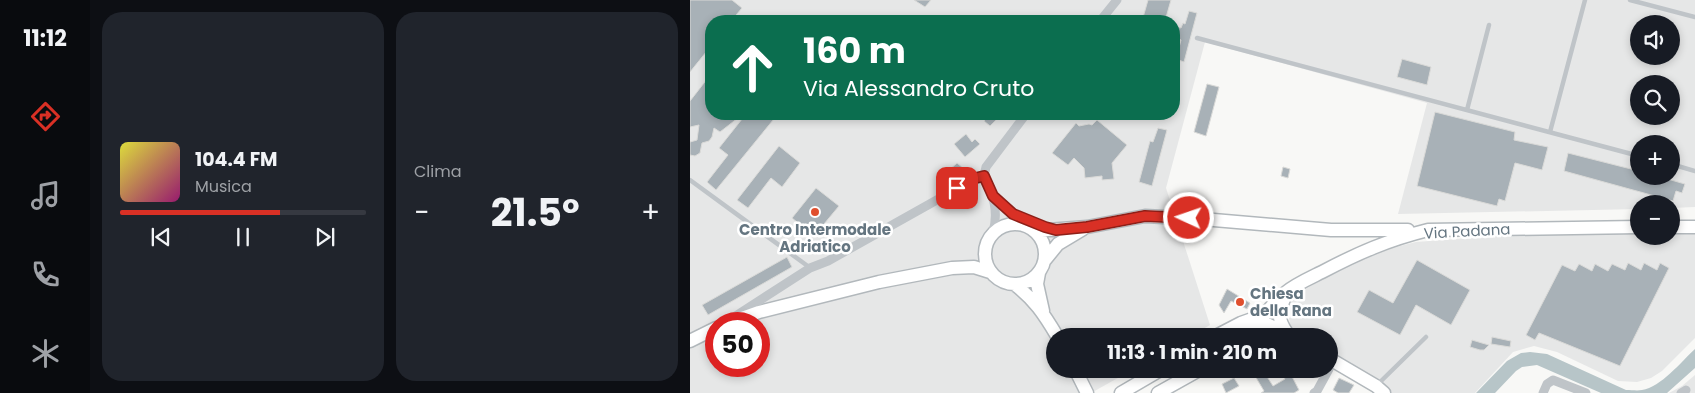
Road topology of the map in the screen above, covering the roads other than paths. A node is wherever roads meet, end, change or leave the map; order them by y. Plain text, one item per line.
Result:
1 (1117, 0) edge
2 (1585, 0) edge
3 (1630, 0) edge
4 (1105, 15) edge
5 (1695, 17) edge
6 (1489, 25) dead end
7 (1197, 38) dead end
8 (1467, 110) junction
9 (1021, 120) edge
10 (1550, 132) junction
11 (1630, 154) edge
12 (1680, 167) edge
13 (1695, 171) edge
14 (984, 176) junction
15 (690, 180) edge
16 (993, 196) junction
17 (1003, 204) junction
18 (1019, 224) junction
19 (1087, 227) junction
20 (1630, 227) edge
21 (1680, 227) edge
22 (1695, 227) edge
23 (1056, 230) junction
24 (1428, 230) junction
25 (1035, 231) junction
26 (993, 232) junction
27 (985, 247) junction
28 (1045, 260) junction
29 (810, 268) junction
30 (952, 268) junction
31 (990, 272) junction
32 (1039, 273) junction
33 (1014, 284) junction
34 (1286, 292) junction
35 (742, 312) edge
36 (759, 312) edge
37 (1044, 313) junction
38 (1260, 320) junction
39 (1052, 328) edge
40 (1235, 328) edge
41 (1254, 328) edge
42 (1275, 328) edge
43 (1284, 328) edge
44 (705, 334) edge
45 (1426, 338) dead end
46 (690, 341) edge
47 (1338, 368) edge
48 (1080, 378) edge
49 (1147, 378) edge
50 (1185, 378) edge
51 (1323, 378) edge
52 (1380, 390) edge
53 (1087, 392) edge
54 (1121, 393) edge
55 (1158, 393) edge
56 (1314, 393) edge
57 (1542, 393) edge
58 (1586, 393) edge

1 - 4 street
2 - 10 lane
3 - 5 lane
6 - 8 lane
7 - 8 lane
8 - 10 lane
9 - 14 street
10 - 11 lane
12 - 13 lane
14 - 16 street
14 - 29 street
15 - 29 lane
16 - 17 street
16 - 26 street
17 - 18 street
17 - 23 street
18 - 25 main road
18 - 26 main road
19 - 23 main road
19 - 24 main road
19 - 28 main road
20 - 24 main road, Via Padana
21 - 22 main road
23 - 25 main road
24 - 34 main road, Via Padana
25 - 28 main road
26 - 27 main road
27 - 30 main road
27 - 31 main road
28 - 32 main road
29 - 35 street
30 - 31 main road
30 - 36 main road
31 - 33 main road
32 - 33 main road
32 - 37 main road
33 - 37 main road
34 - 38 main road, Via Padana
34 - 43 main road
37 - 39 main road
38 - 40 main road
38 - 41 main road, Via Padana
38 - 42 main road
44 - 46 main road
45 - 52 lane
47 - 52 main road
48 - 53 main road
49 - 54 main road
50 - 55 main road
51 - 56 street
57 - 58 street

